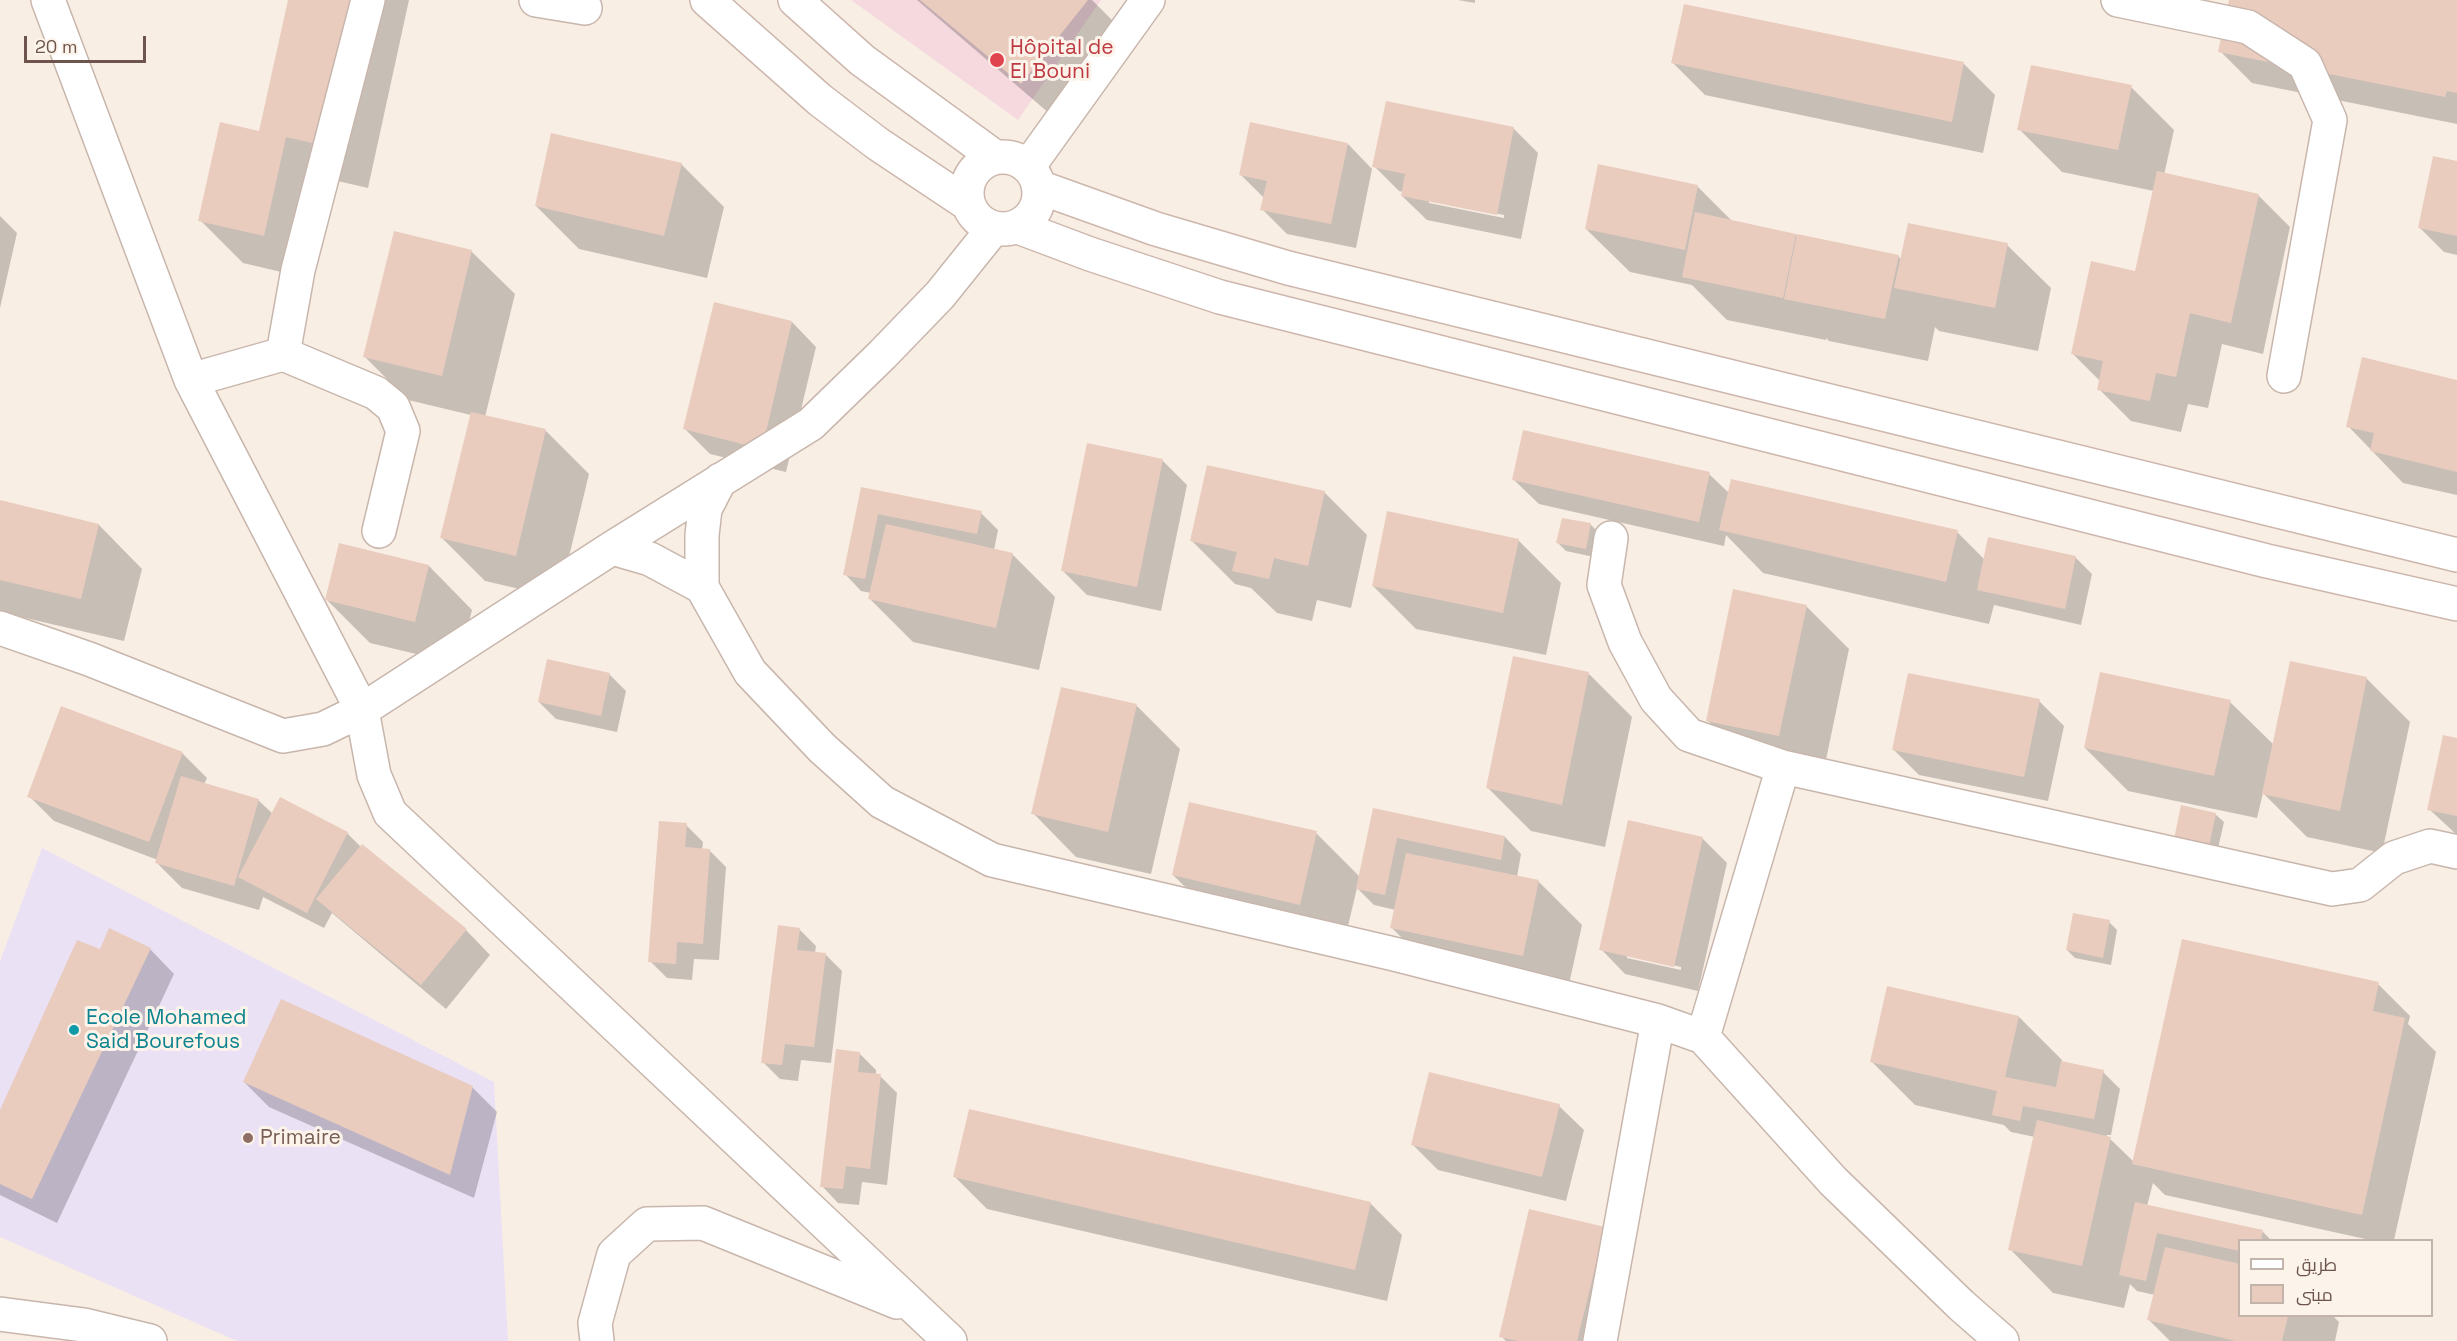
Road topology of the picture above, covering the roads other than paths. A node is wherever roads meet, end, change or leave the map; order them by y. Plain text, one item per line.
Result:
1 (48, 0) edge
2 (368, 0) edge
3 (536, 0) edge
4 (706, 0) edge
5 (795, 0) edge
6 (1148, 0) edge
7 (2118, 0) edge
8 (585, 8) dead end
9 (995, 158) junction
10 (1033, 177) junction
11 (968, 204) junction
12 (1005, 228) junction
13 (283, 354) junction
14 (2284, 376) dead end
15 (191, 380) junction
16 (720, 480) junction
17 (379, 531) dead end
18 (1611, 538) dead end
19 (612, 548) junction
20 (2457, 555) edge
21 (702, 587) junction
22 (2457, 604) edge
23 (0, 628) edge
24 (362, 710) junction
25 (1783, 767) junction
26 (2457, 852) edge
27 (1658, 1021) junction
28 (1703, 1037) junction
29 (918, 1311) junction
30 (0, 1314) edge
31 (150, 1341) edge
32 (597, 1341) edge
33 (950, 1341) edge
34 (1600, 1341) edge
35 (2002, 1341) edge

1 - 15 street
2 - 13 street
3 - 8 street
4 - 11 street
5 - 9 street
6 - 10 street
7 - 14 street
9 - 10 street
9 - 11 street
10 - 12 street
10 - 20 street
11 - 12 street
12 - 16 street
12 - 22 street
13 - 15 street
13 - 17 street
15 - 24 street
16 - 19 street
16 - 21 street
18 - 25 street
19 - 21 street
19 - 24 street
21 - 27 street
23 - 24 street
24 - 29 street
25 - 26 street
25 - 28 street
27 - 28 street
27 - 34 street
28 - 35 street
29 - 32 street
29 - 33 street
30 - 31 street

